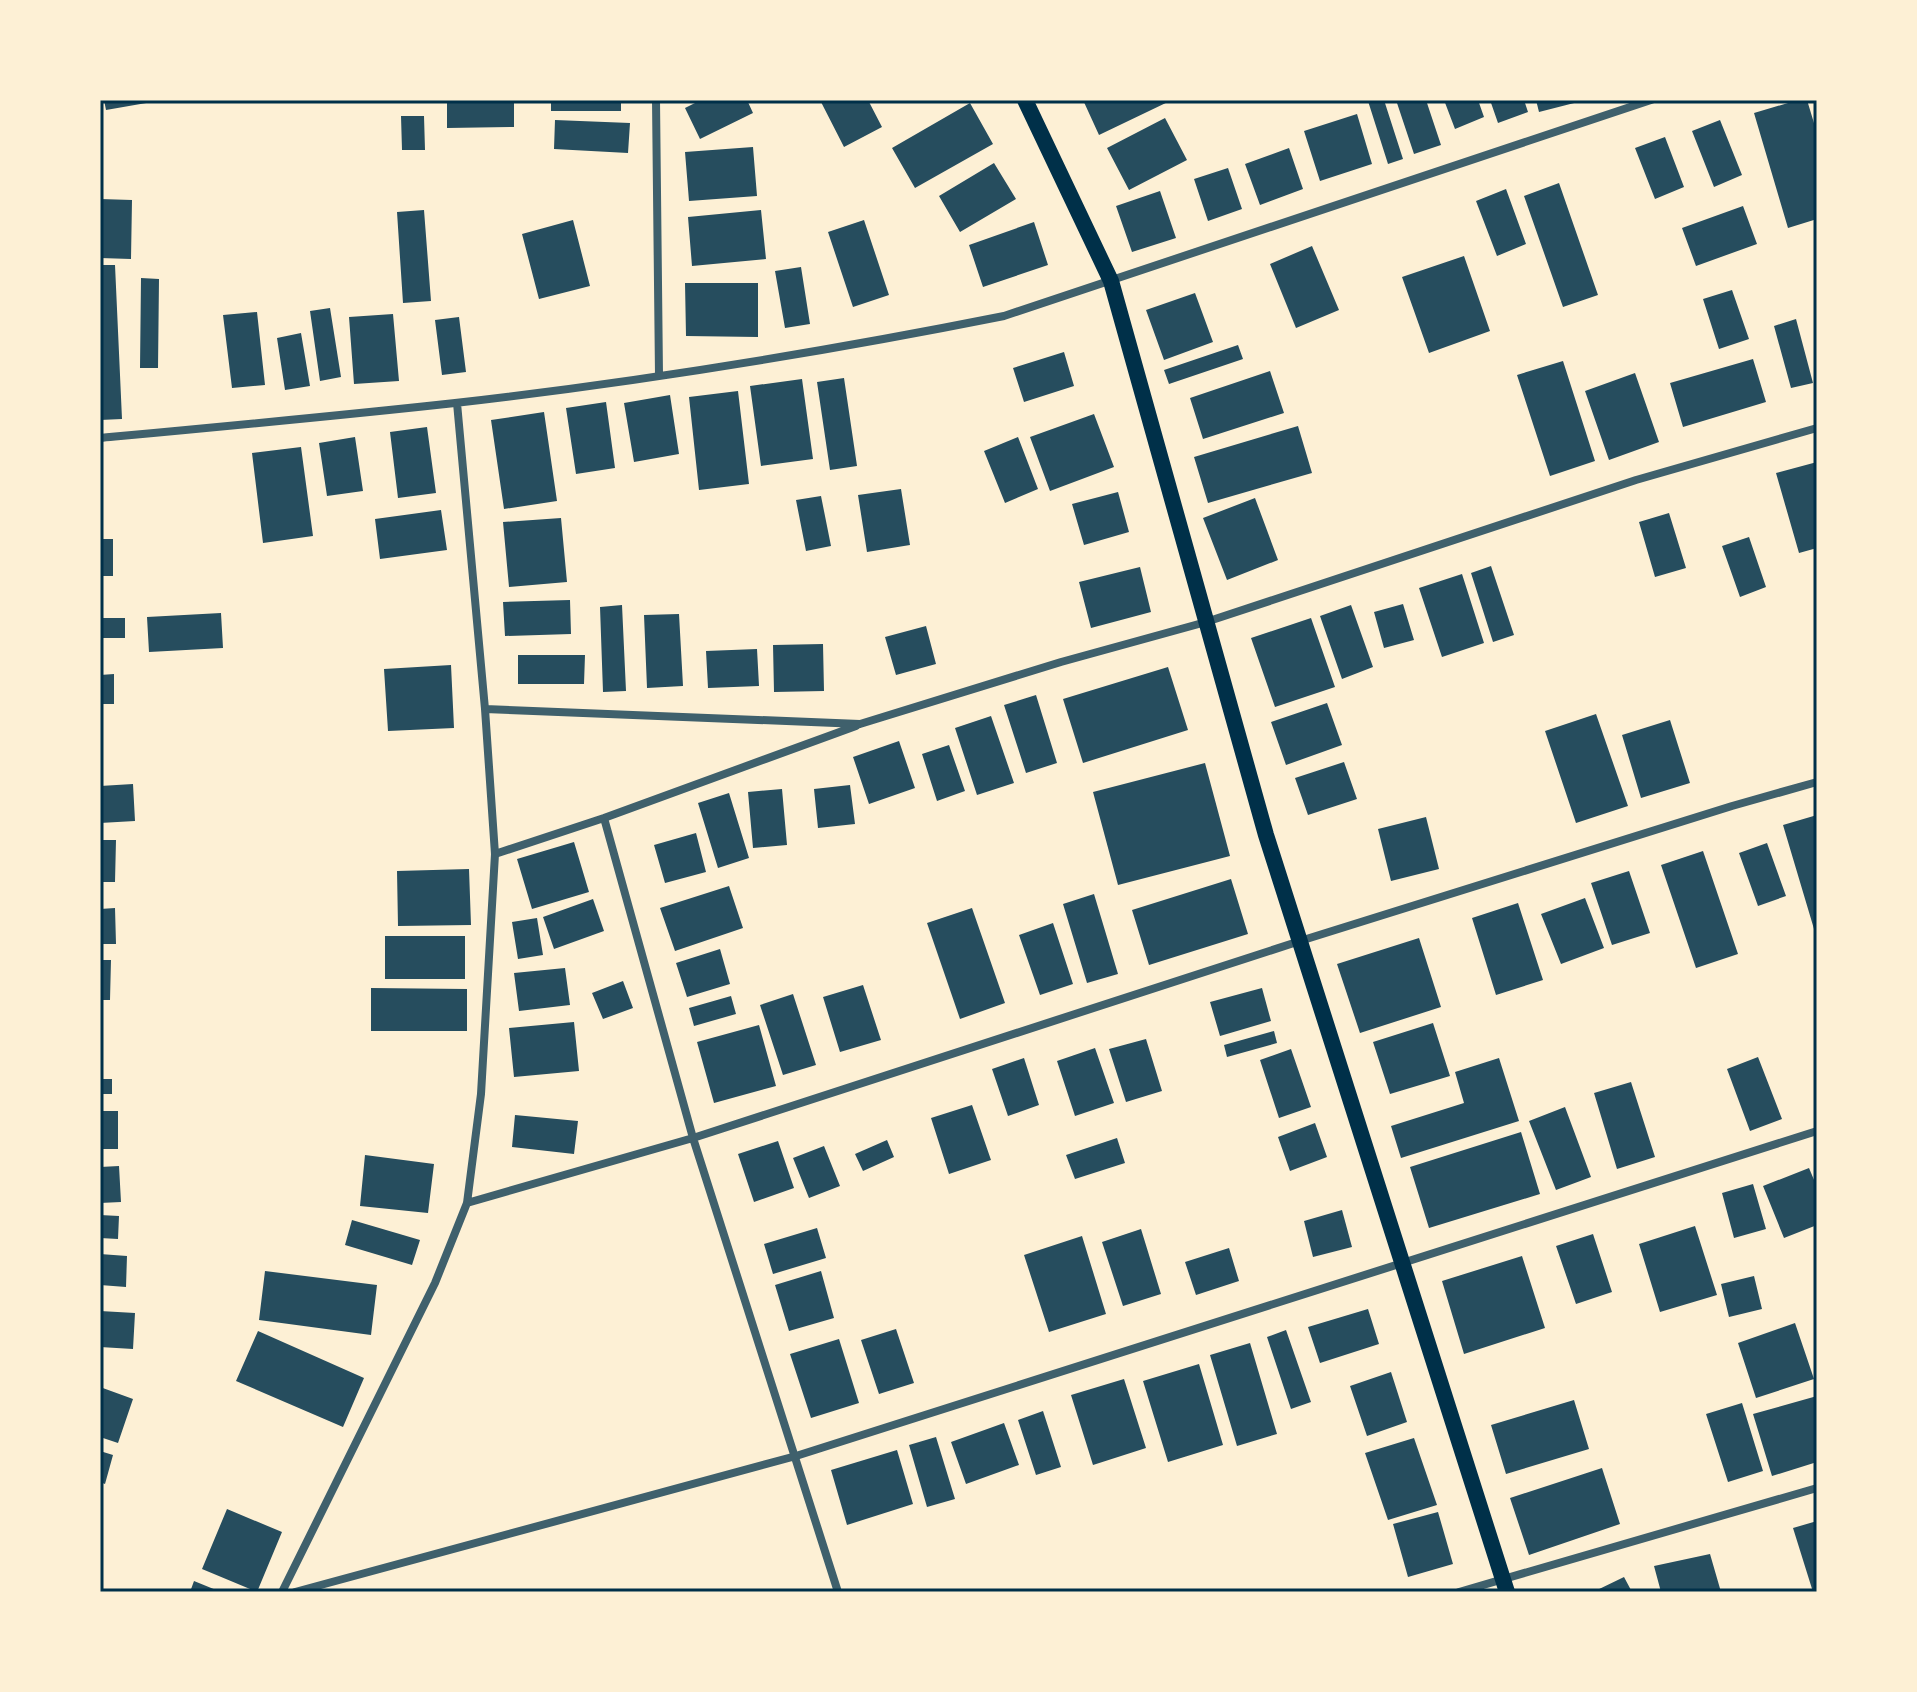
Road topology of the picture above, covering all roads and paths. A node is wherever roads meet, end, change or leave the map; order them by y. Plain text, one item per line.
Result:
1 (656, 100) edge
2 (1025, 100) edge
3 (1651, 100) edge
4 (1111, 281) junction
5 (659, 375) junction
6 (457, 403) junction
7 (1817, 428) edge
8 (100, 438) edge
9 (1206, 622) junction
10 (485, 709) junction
11 (860, 724) junction
12 (1817, 782) edge
13 (604, 818) junction
14 (495, 854) junction
15 (1300, 941) junction
16 (1817, 1131) edge
17 (693, 1138) junction
18 (467, 1203) junction
19 (1401, 1262) junction
20 (796, 1456) junction
21 (1817, 1488) edge
22 (1505, 1585) edge
23 (282, 1592) edge
24 (295, 1592) edge
25 (838, 1592) edge
26 (1459, 1592) edge

1 - 5 street
2 - 4 main road
3 - 4 street
4 - 5 street
4 - 9 main road
5 - 6 street
6 - 8 street
6 - 10 street
7 - 9 street
9 - 11 street
9 - 15 main road
10 - 11 street
10 - 14 street
11 - 13 street
12 - 15 street
13 - 14 street
13 - 17 street
14 - 18 street
15 - 17 street
15 - 19 main road
16 - 19 street
17 - 18 street
17 - 20 street
18 - 23 street
19 - 20 street
19 - 22 main road
20 - 24 street
20 - 25 street
21 - 22 street
22 - 26 street

